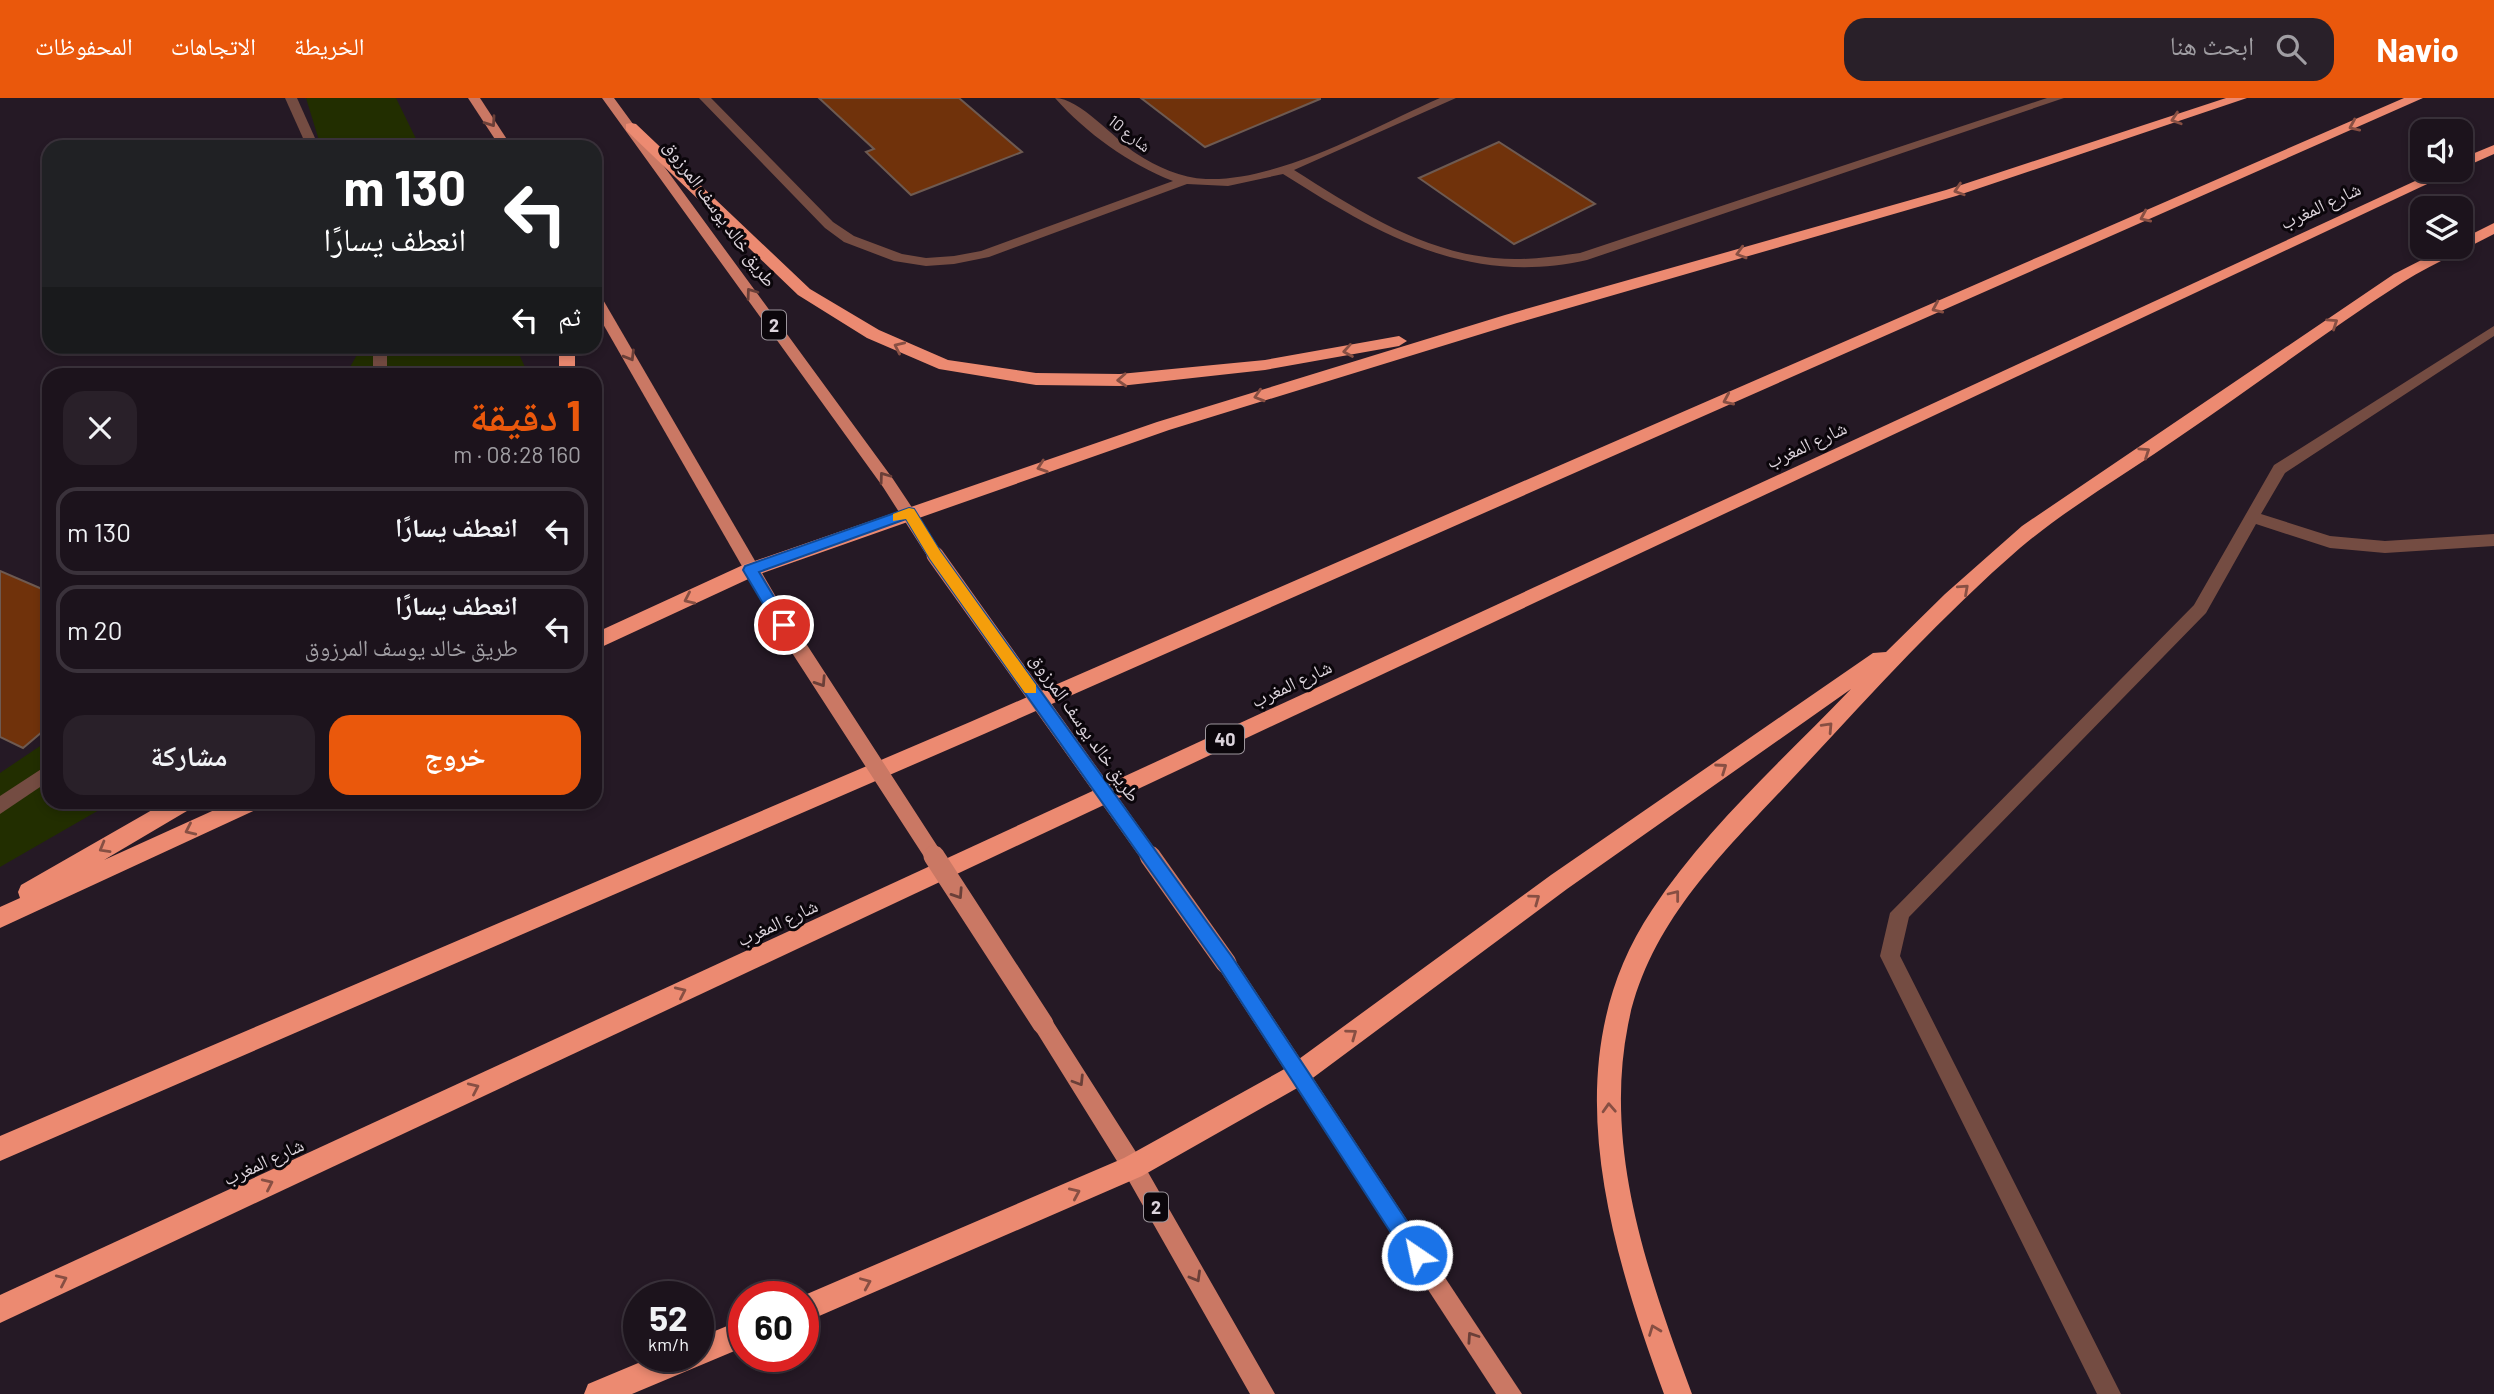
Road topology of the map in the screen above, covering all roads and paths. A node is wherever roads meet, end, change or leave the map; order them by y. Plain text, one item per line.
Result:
1 (291, 98) edge
2 (474, 98) edge
3 (608, 98) edge
4 (705, 98) edge
5 (1061, 98) edge
6 (1450, 98) edge
7 (2058, 98) edge
8 (2241, 98) edge
9 (2416, 98) edge
10 (631, 127) junction
11 (310, 140) edge
12 (501, 140) edge
13 (2494, 149) edge
14 (2473, 159) edge
15 (1286, 170) junction
16 (1186, 180) junction
17 (2424, 182) edge
18 (2494, 228) edge
19 (2473, 239) edge
20 (2434, 259) edge
21 (602, 310) edge
22 (1511, 319) junction
23 (2494, 330) edge
24 (909, 513) junction
25 (2252, 517) junction
26 (2494, 540) edge
27 (750, 570) junction
28 (1914, 635) junction
29 (602, 639) edge
30 (42, 776) edge
31 (0, 806) edge
32 (172, 809) edge
33 (237, 809) edge
34 (0, 908) edge
35 (0, 918) edge
36 (1297, 1074) junction
37 (0, 1149) edge
38 (1133, 1167) junction
39 (819, 1302) edge
40 (0, 1308) edge
41 (651, 1372) edge
42 (598, 1394) edge
43 (1263, 1394) edge
44 (1510, 1394) edge
45 (1678, 1394) edge
46 (2109, 1394) edge

1 - 11 street
2 -> 12 main road
3 - 10 main road, طريق خالد يوسف المرزوق / 2
4 - 16 street
5 - 16 street, شارع 10
6 - 15 street
7 - 15 street
8 -> 22 highway
9 -> 37 highway
22 -> 10 highway
24 -> 10 main road, طريق خالد يوسف المرزوق / 2
13 - 14 highway
15 - 16 street
40 -> 17 highway, شارع المغرب / 40
18 - 19 highway
28 -> 20 highway
21 -> 27 main road, 2
22 -> 24 highway
23 - 25 street
24 - 27 highway
24 - 36 main road, طريق خالد يوسف المرزوق / 2, bridge
25 - 26 street
25 - 46 street
27 -> 29 highway
27 -> 38 main road, 2, bridge
36 -> 28 highway
45 -> 28 highway
30 - 31 street
32 -> 34 highway
33 -> 35 highway
36 - 38 highway
44 -> 36 main road, طريق خالد يوسف المرزوق / 2
39 -> 38 highway
38 -> 43 main road, 2
41 - 42 highway

